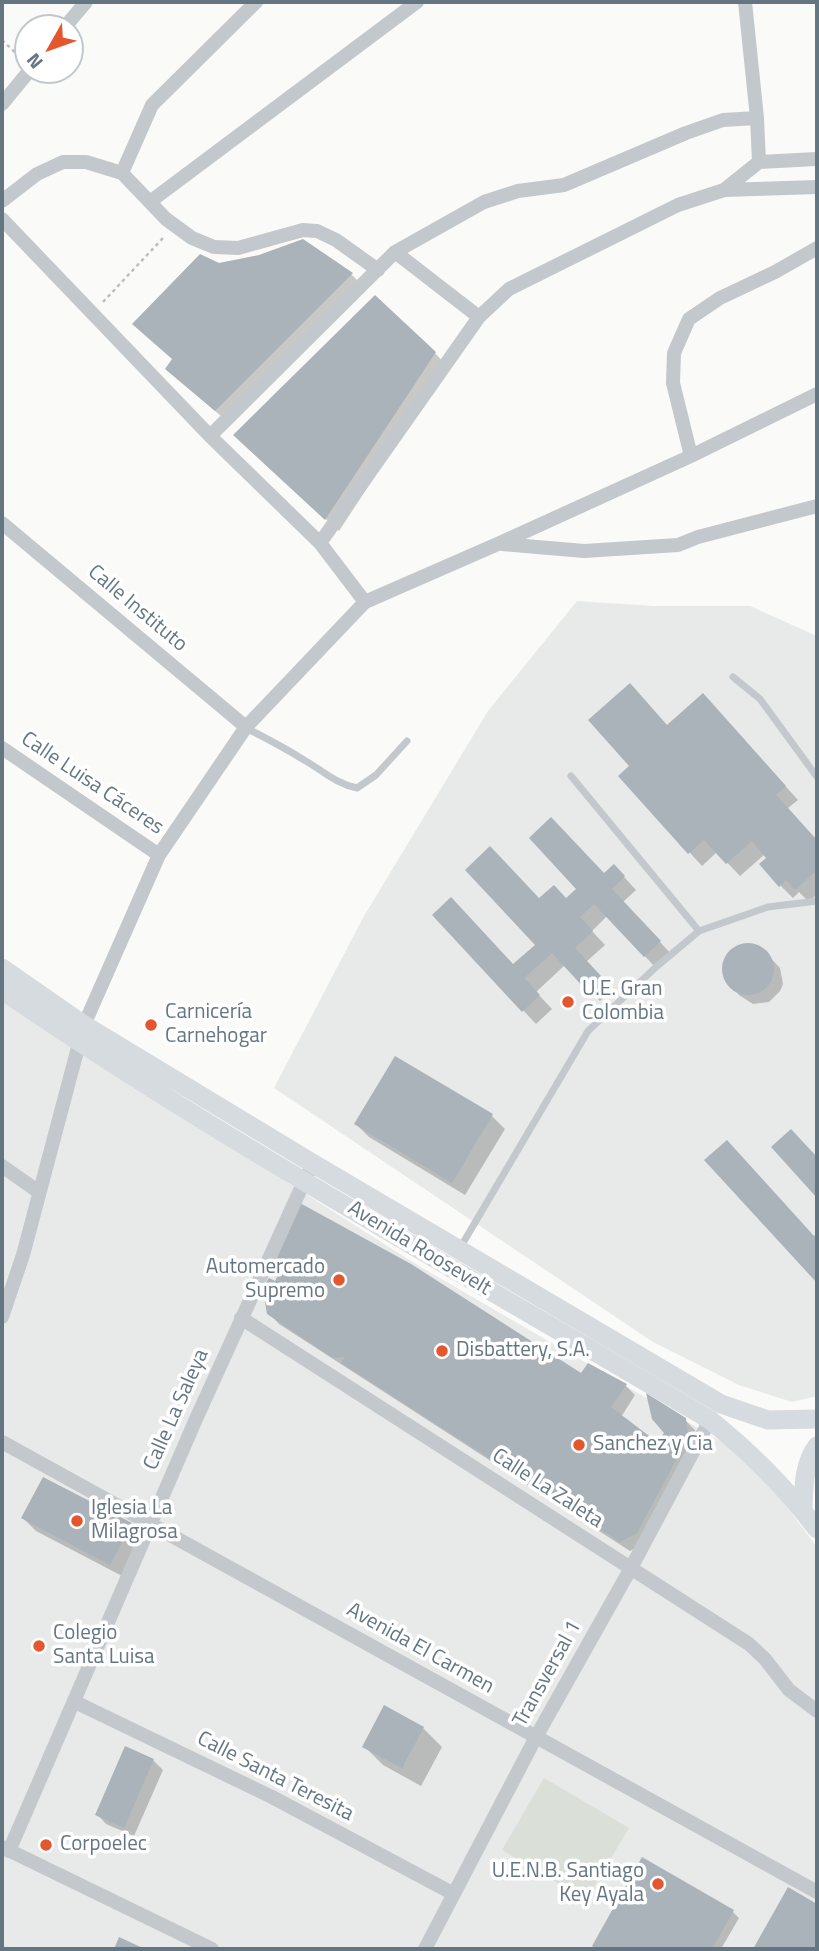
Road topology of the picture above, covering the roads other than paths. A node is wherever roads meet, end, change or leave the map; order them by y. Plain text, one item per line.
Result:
1 (256, 2) edge
2 (417, 2) edge
3 (745, 2) edge
4 (18, 84) edge
5 (2, 104) edge
6 (757, 118) junction
7 (817, 159) edge
8 (759, 162) junction
9 (122, 173) junction
10 (817, 187) edge
11 (724, 190) junction
12 (2, 201) edge
13 (150, 201) junction
14 (2, 219) edge
15 (817, 248) edge
16 (396, 252) junction
17 (378, 270) junction
18 (479, 317) junction
19 (817, 394) edge
20 (210, 436) junction
21 (691, 456) junction
22 (817, 506) edge
23 (2, 523) edge
24 (320, 542) junction
25 (500, 543) junction
26 (365, 602) junction
27 (733, 677) dead end
28 (246, 727) junction
29 (407, 741) dead end
30 (2, 748) edge
31 (572, 776) dead end
32 (817, 777) edge
33 (159, 855) junction
34 (817, 901) edge
35 (699, 931) junction
36 (2, 968) edge
37 (2, 990) edge
38 (81, 1034) junction
39 (2, 1166) edge
40 (308, 1172) junction
41 (39, 1192) junction
42 (458, 1251) junction
43 (2, 1317) edge
44 (241, 1318) junction
45 (817, 1419) edge
46 (710, 1420) junction
47 (2, 1442) edge
48 (817, 1446) edge
49 (803, 1510) junction
50 (151, 1524) junction
51 (817, 1529) edge
52 (631, 1567) junction
53 (75, 1702) junction
54 (817, 1711) edge
55 (536, 1737) junction
56 (6, 1849) edge
57 (817, 1892) edge
58 (454, 1894) junction
59 (212, 1949) edge
60 (425, 1949) edge

1 - 9 street
2 - 13 street
3 - 6 street
4 - 5 street
6 - 8 street
6 - 16 street
7 - 8 street
8 - 11 street
9 - 12 street
9 - 13 street
10 - 11 street
11 - 18 street
13 - 17 street
14 - 20 street
15 - 21 street
16 - 17 street
16 - 18 street
17 - 20 street
18 - 24 street
19 - 21 street
20 - 24 street
21 - 25 street
22 - 25 street
23 - 28 street, Calle Instituto
24 - 26 street
25 - 26 street
26 - 28 street
27 - 32 lane
28 - 29 lane
28 - 33 street
30 - 33 street, Calle Luisa Cáceres
31 - 35 lane
33 - 38 street
34 - 35 lane
35 - 42 lane
36 - 38 street, Avenida Roosevelt
37 - 38 street, Avenida Roosevelt
38 - 40 street, Avenida Roosevelt
38 - 41 street
39 - 41 street
40 - 42 street, Avenida Roosevelt
40 - 44 street, Calle La Saleya
40 - 46 street, Avenida Roosevelt
41 - 43 street
42 - 45 street, Avenida Roosevelt
44 - 50 street, Calle La Saleya
44 - 52 street, Calle La Zaleta
46 - 49 street, Avenida Roosevelt
46 - 52 street, Transversal 1
47 - 50 street, Avenida El Carmen
48 - 49 street
49 - 51 street, Avenida Roosevelt
50 - 53 street, Calle La Saleya
50 - 55 street, Avenida El Carmen
52 - 54 street, Calle La Zaleta
52 - 55 street, Transversal 1
53 - 56 street, Calle La Saleya
53 - 58 street, Calle Santa Teresita
55 - 57 street, Avenida El Carmen
55 - 58 street, Transversal 1
56 - 59 street
58 - 60 street, Transversal 1

